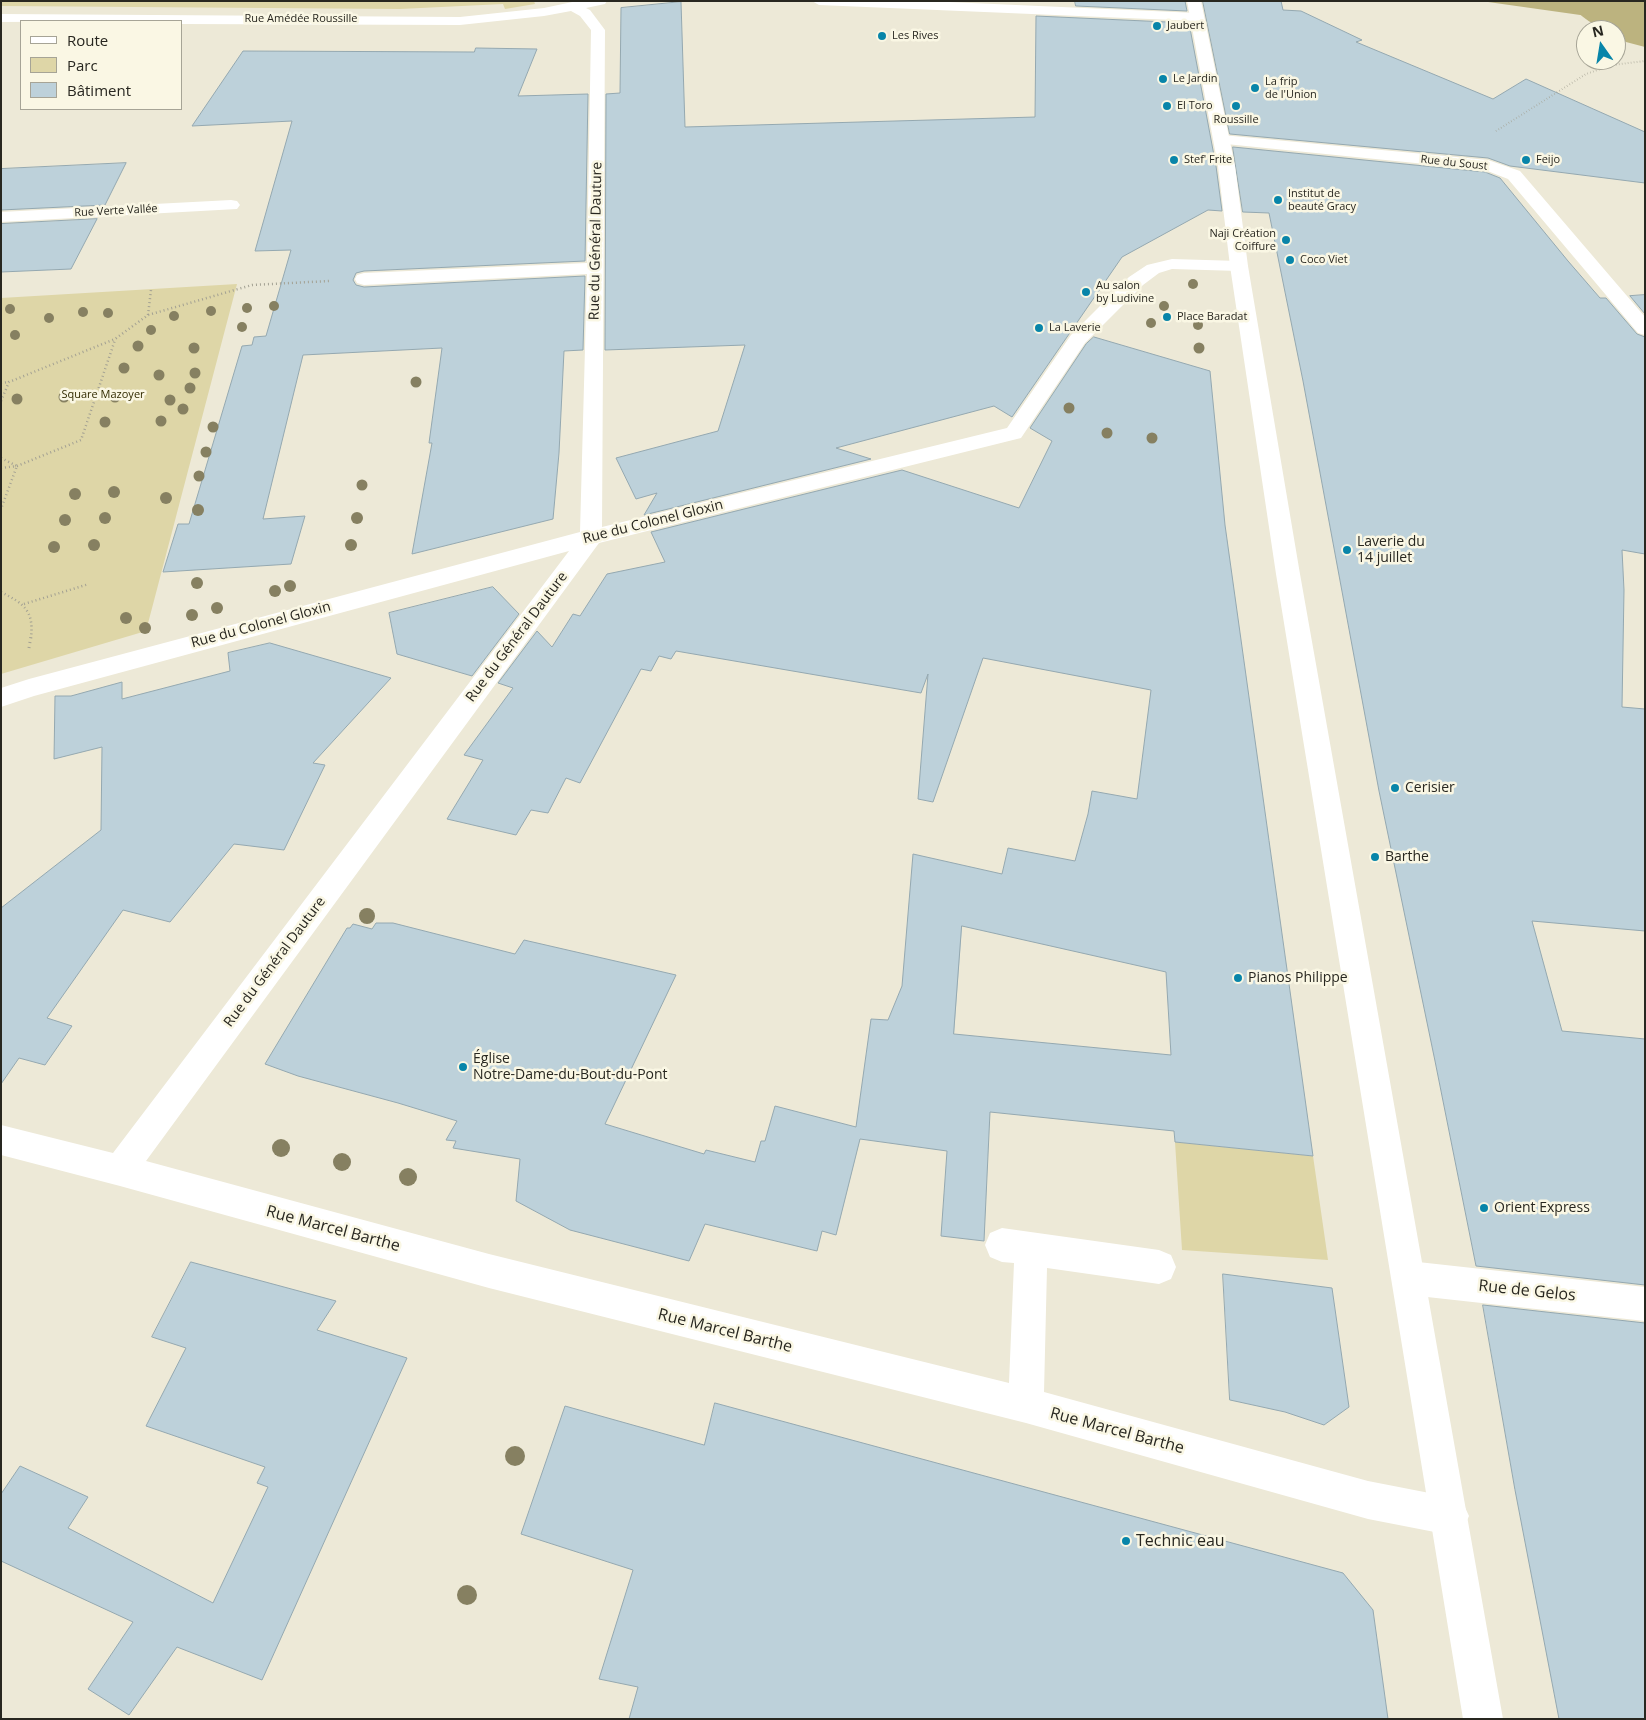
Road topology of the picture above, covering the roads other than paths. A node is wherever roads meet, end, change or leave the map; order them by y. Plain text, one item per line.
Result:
1 (600, 1) edge
2 (819, 1) edge
3 (1194, 1) edge
4 (574, 7) junction
5 (1197, 17) junction
6 (1, 18) edge
7 (1222, 140) junction
8 (231, 205) dead end
9 (1, 216) edge
10 (1239, 266) junction
11 (596, 268) junction
12 (364, 279) road end
13 (1645, 329) edge
14 (591, 537) junction
15 (1, 698) edge
16 (1, 1140) edge
17 (120, 1170) junction
18 (1159, 1267) dead end
19 (1409, 1278) junction
20 (1645, 1304) edge
21 (1026, 1405) junction
22 (1450, 1516) junction
23 (1483, 1719) edge

1 - 4 street, Rue Amédée Roussille
2 - 5 street
3 - 5 street
4 - 6 street, Rue Amédée Roussille
4 - 11 street, Rue du Général Dauture
5 - 7 street
7 - 10 street
7 - 13 street, Rue du Soust
8 - 9 street, Rue Verte Vallée
10 - 14 street, Rue du Colonel Gloxin
10 - 19 street
11 - 12 street
11 - 14 street, Rue du Général Dauture
14 - 15 street, Rue du Colonel Gloxin
14 - 17 street, Rue du Général Dauture
16 - 17 street, Rue Marcel Barthe
17 - 21 street, Rue Marcel Barthe
18 - 21 street
19 - 20 street, Rue de Gelos
19 - 22 street
21 - 22 street, Rue Marcel Barthe
22 - 23 street

